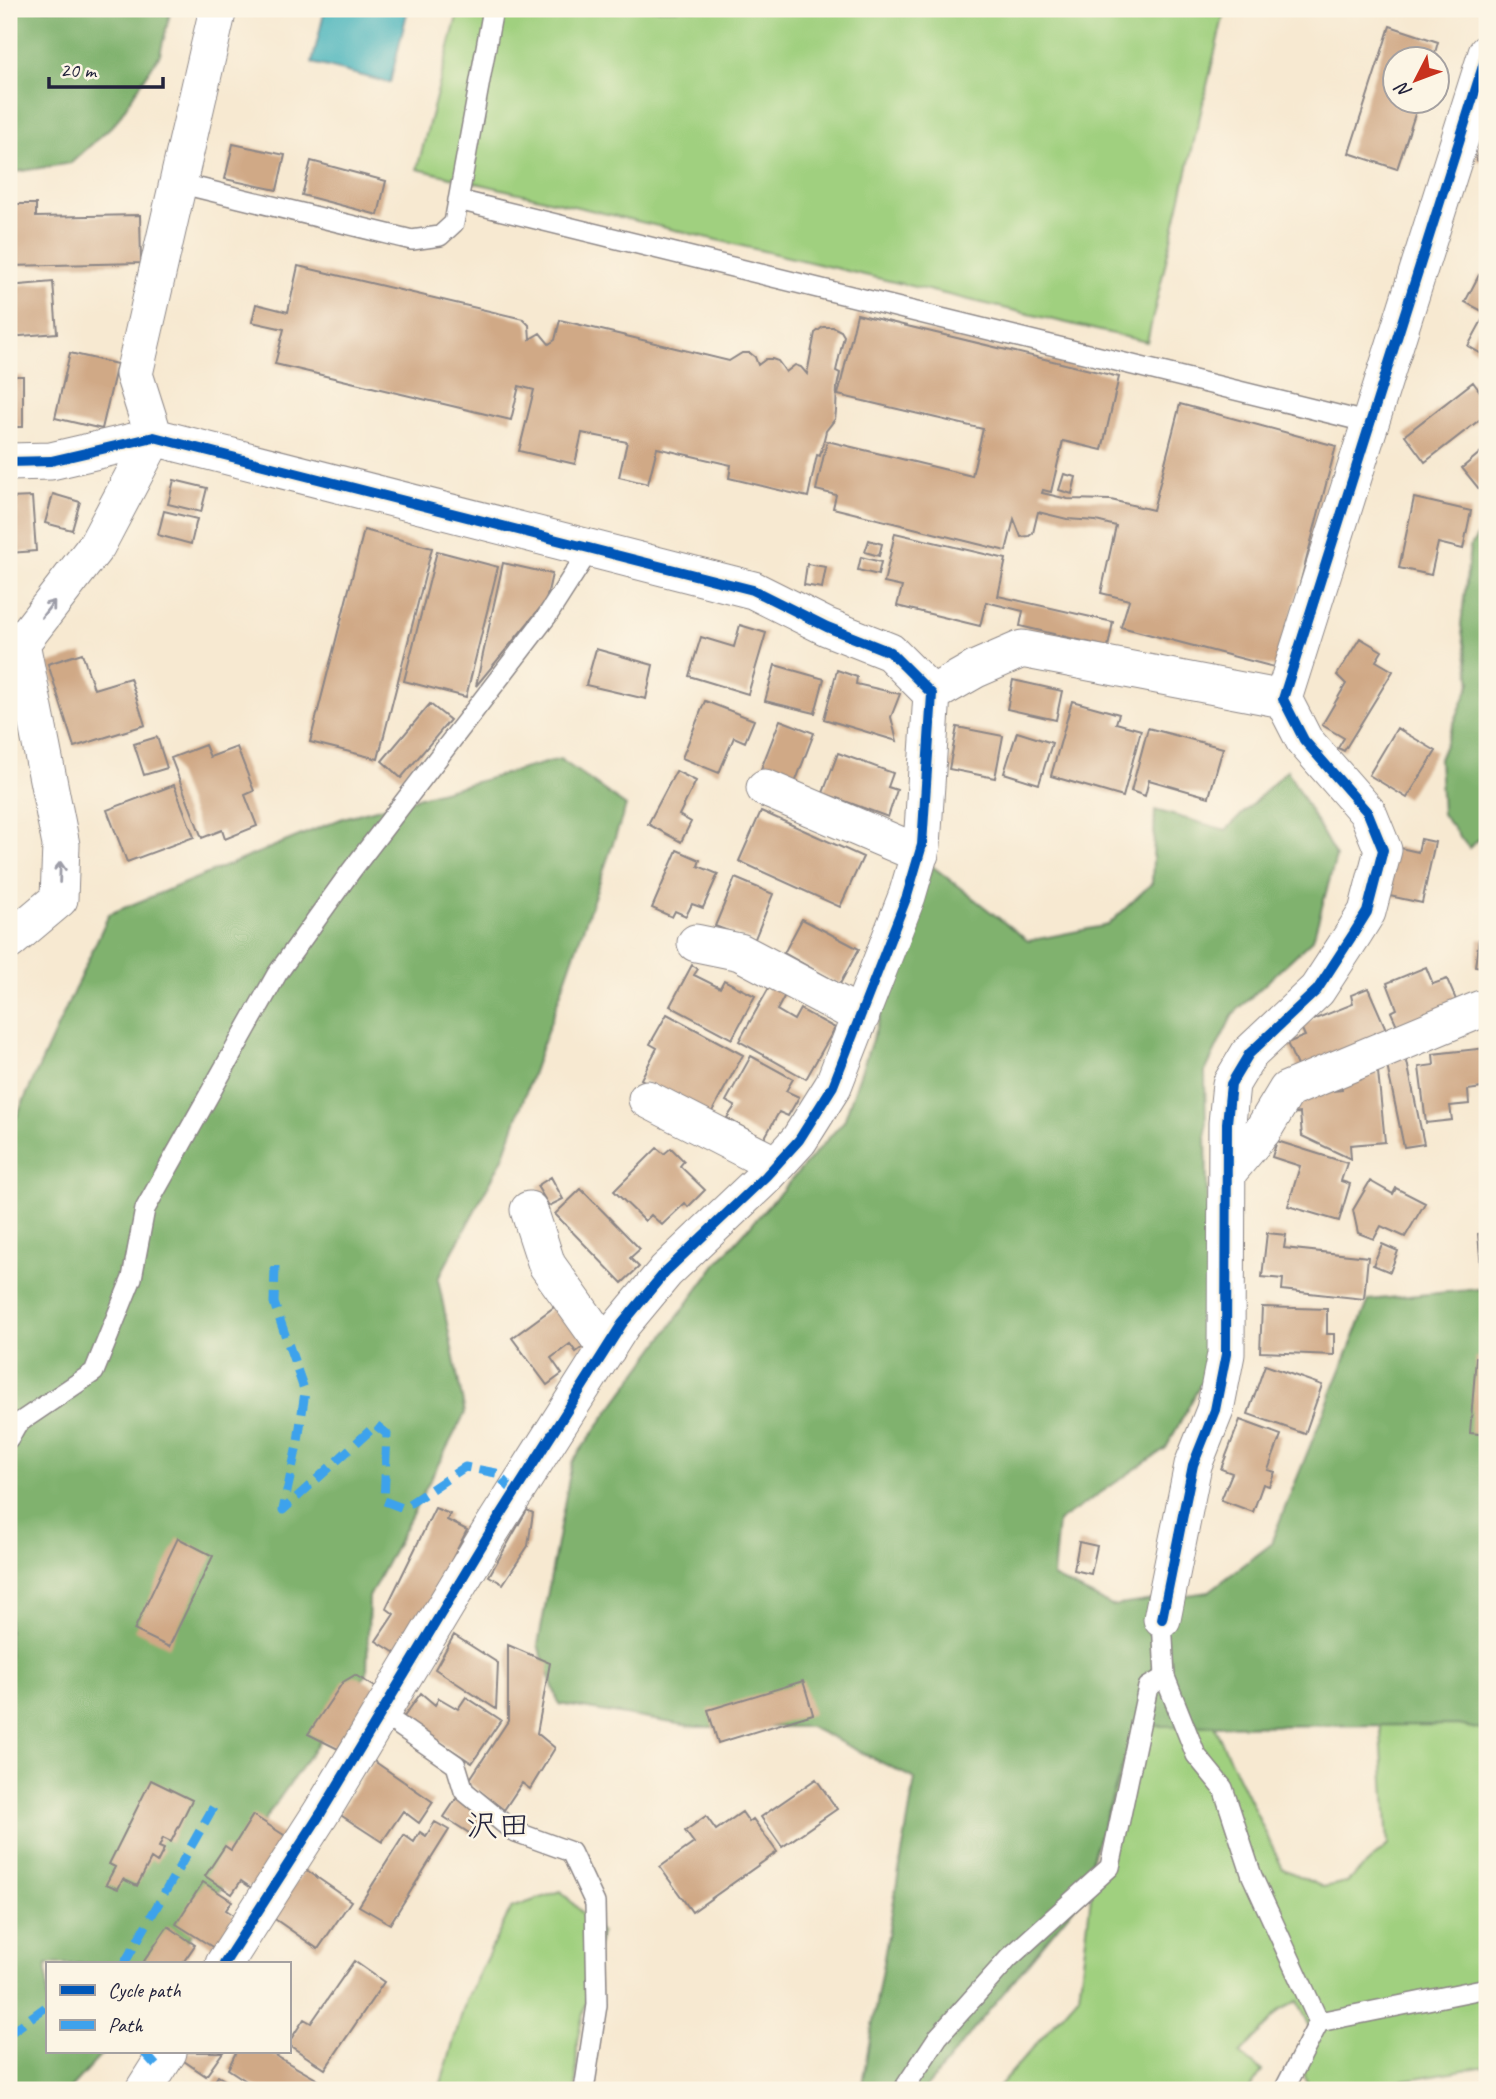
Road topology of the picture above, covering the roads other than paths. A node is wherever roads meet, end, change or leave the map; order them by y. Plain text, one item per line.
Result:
1 (218, 9) edge
2 (493, 9) edge
3 (1487, 53) edge
4 (178, 183) junction
5 (458, 200) junction
6 (1370, 423) junction
7 (154, 437) junction
8 (9, 463) edge
9 (590, 549) junction
10 (932, 694) junction
11 (1283, 699) junction
12 (765, 788) dead end
13 (920, 854) junction
14 (9, 942) edge
15 (696, 943) dead end
16 (1487, 1009) edge
17 (861, 1016) junction
18 (651, 1114) dead end
19 (776, 1165) junction
20 (1227, 1173) junction
21 (529, 1210) dead end
22 (607, 1349) junction
23 (9, 1438) edge
24 (1162, 1619) joint
25 (1165, 1677) junction
26 (381, 1713) junction
27 (225, 1962) edge
28 (1487, 1988) edge
29 (1319, 2022) junction
30 (167, 2054) edge
31 (144, 2090) edge
32 (584, 2090) edge
33 (903, 2090) edge
34 (1284, 2090) edge

1 - 4 street
2 - 5 lane
3 - 6 street
4 - 5 lane
4 - 7 street
5 - 6 lane
6 - 11 street
7 - 8 street
7 - 9 street
14 -> 7 street
9 - 10 street
9 - 23 lane
10 - 11 street
10 - 13 street
11 - 20 street
12 - 13 street
13 - 17 street
15 - 17 street
16 - 20 street
17 - 19 street
18 - 19 street
19 - 22 street
20 - 24 street
21 - 22 street
22 - 26 street
24 - 25 lane
25 - 29 lane
25 - 33 lane
26 - 27 street
26 - 32 lane
28 - 29 lane
29 - 34 lane
30 - 31 street

